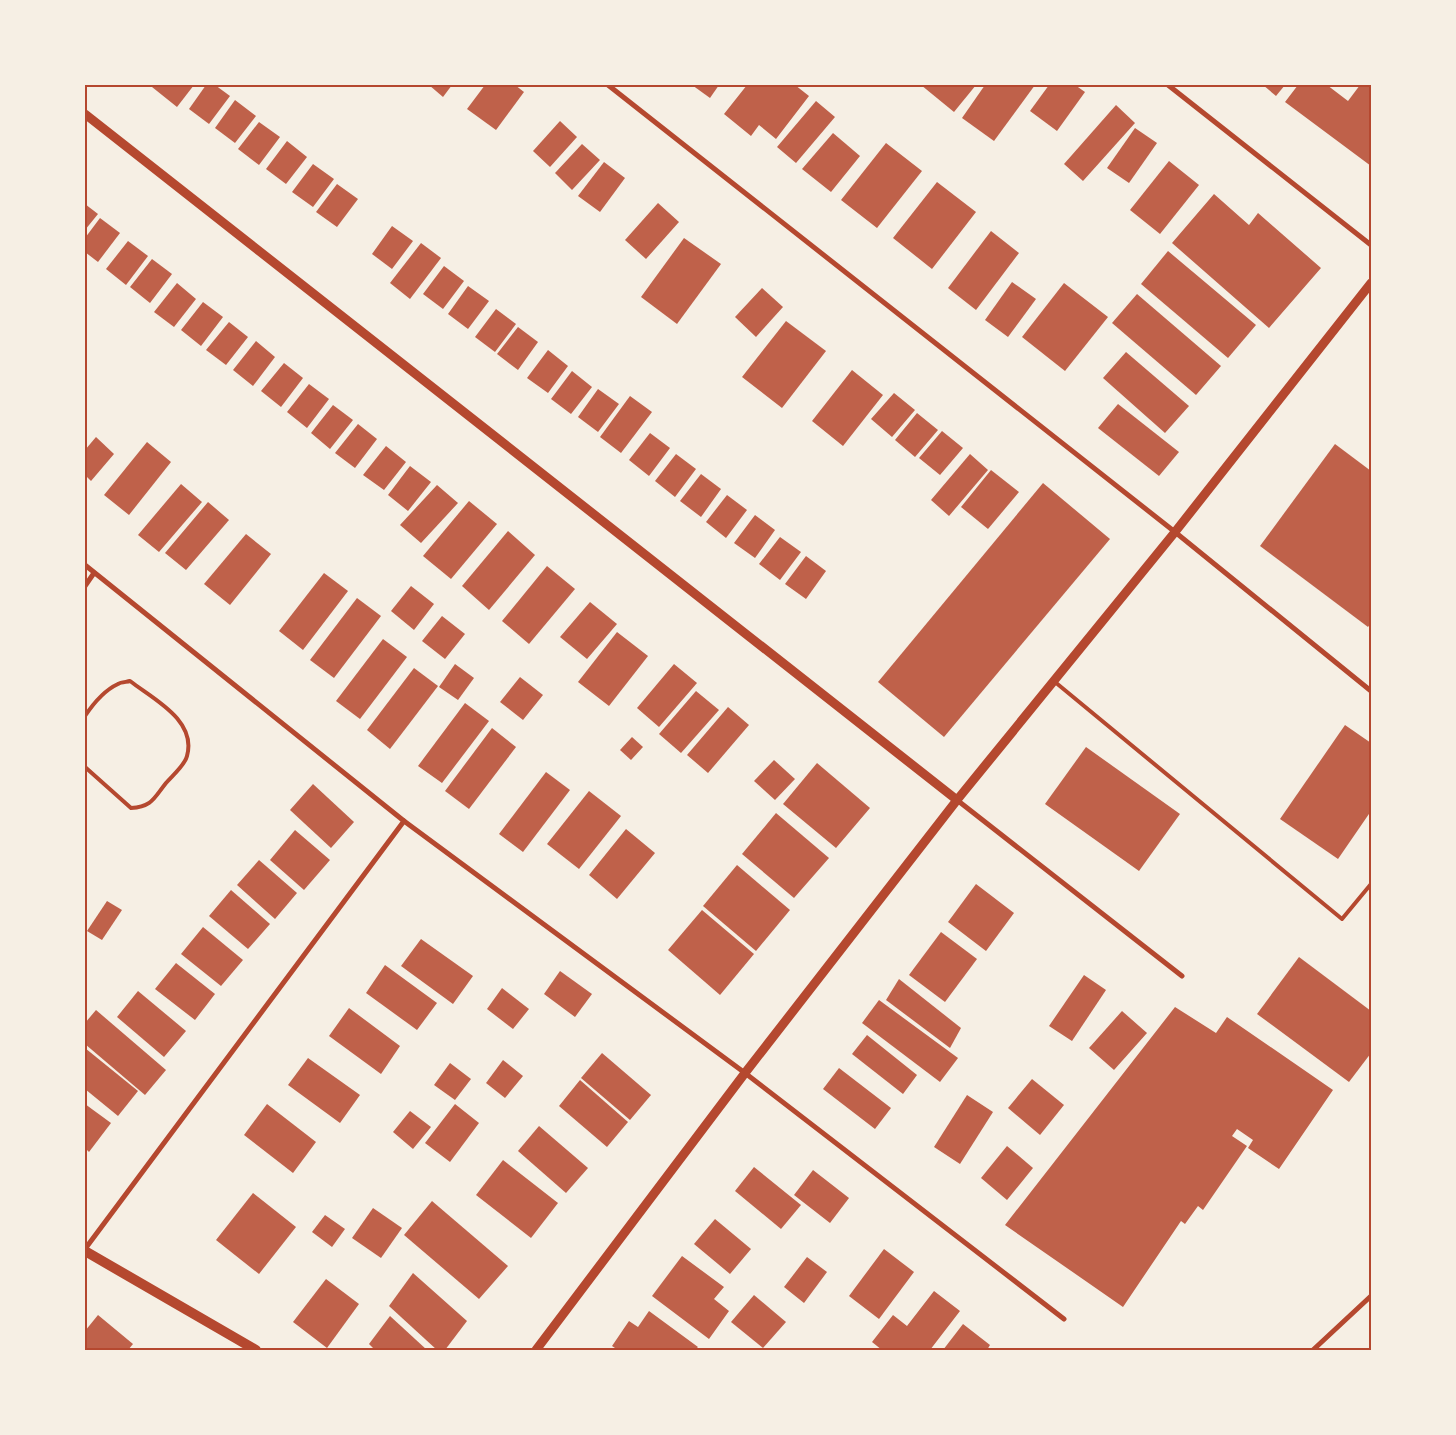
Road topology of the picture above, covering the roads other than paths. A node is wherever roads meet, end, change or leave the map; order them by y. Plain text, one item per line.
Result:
1 (608, 85) edge
2 (1168, 85) edge
3 (85, 114) edge
4 (1371, 245) edge
5 (1371, 283) edge
6 (1175, 532) junction
7 (85, 565) edge
8 (94, 573) junction
9 (85, 586) edge
10 (1054, 682) junction
11 (1371, 691) edge
12 (85, 716) edge
13 (85, 767) edge
14 (957, 800) junction
15 (404, 821) junction
16 (1371, 884) edge
17 (1182, 976) dead end
18 (745, 1072) junction
19 (85, 1250) edge
20 (1371, 1296) edge
21 (1064, 1319) dead end
22 (256, 1350) edge
23 (536, 1350) edge
24 (1314, 1350) edge

1 - 6 street
2 - 4 street
3 - 14 street
5 - 6 street
6 - 10 street
6 - 11 street
7 - 8 street
8 - 9 street
8 - 15 street
10 - 14 street
10 - 16 lane
12 - 13 lane
14 - 17 street
14 - 18 street
15 - 18 street
15 - 19 street
18 - 21 street
18 - 23 street
19 - 22 main road
20 - 24 street

